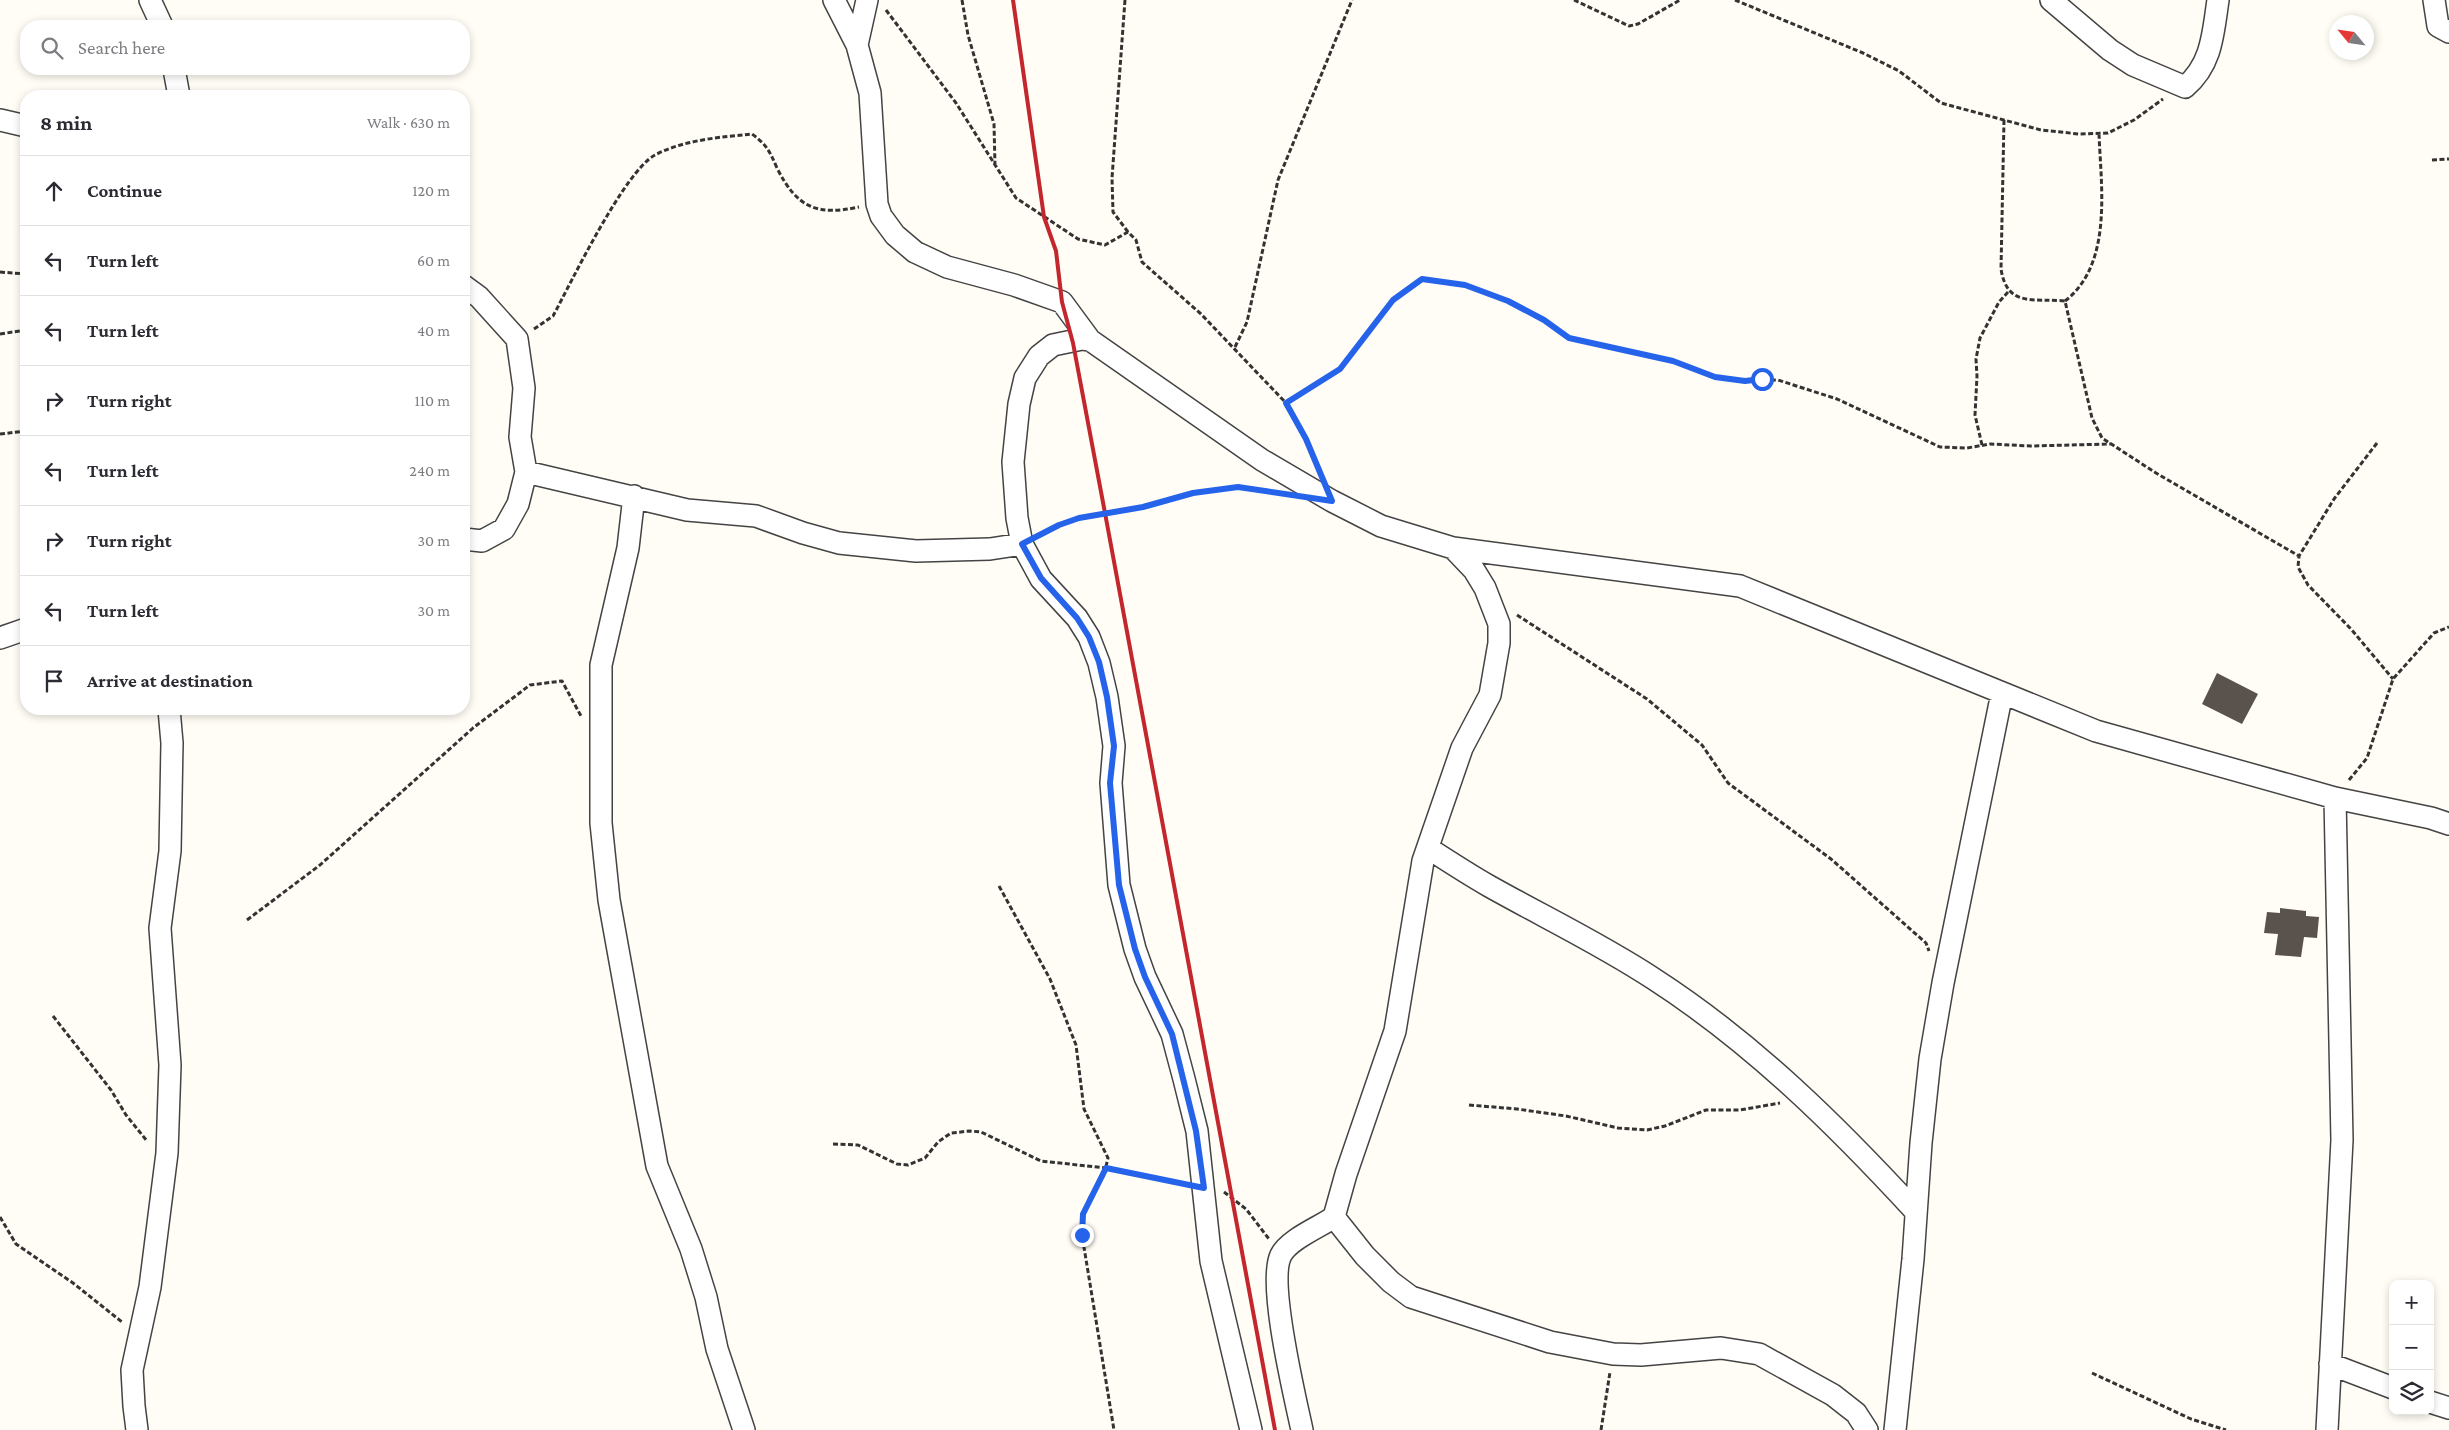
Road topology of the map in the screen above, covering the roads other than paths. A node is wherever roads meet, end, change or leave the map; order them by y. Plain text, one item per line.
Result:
1 (150, 0) edge
2 (834, 0) edge
3 (2051, 0) edge
4 (2218, 0) edge
5 (2434, 0) edge
6 (876, 4) edge
7 (159, 20) edge
8 (2449, 32) edge
9 (857, 46) junction
10 (175, 75) edge
11 (178, 90) edge
12 (0, 120) edge
13 (20, 125) edge
14 (470, 290) edge
15 (1090, 340) junction
16 (526, 472) junction
17 (634, 496) junction
18 (470, 540) edge
19 (1022, 544) junction
20 (1453, 548) junction
21 (20, 631) edge
22 (0, 638) edge
23 (2002, 693) junction
24 (170, 715) edge
25 (2335, 798) junction
26 (2449, 824) edge
27 (1428, 848) junction
28 (1916, 1212) junction
29 (1334, 1217) junction
30 (2330, 1364) junction
31 (2389, 1386) edge
32 (2434, 1403) edge
33 (2449, 1408) edge
34 (137, 1430) edge
35 (744, 1430) edge
36 (1251, 1430) edge
37 (1302, 1430) edge
38 (1867, 1430) edge
39 (1895, 1430) edge
40 (2326, 1430) edge

1 - 7 street
2 - 9 street
3 - 4 street
5 - 8 street
6 - 9 street
9 - 15 street
10 - 11 street
12 - 13 street
14 - 16 street
15 - 19 street
15 - 20 street
16 - 17 street
16 - 18 street
17 - 19 street
17 - 35 street
19 - 36 street
20 - 23 street
20 - 27 street
21 - 22 street
23 - 25 street
23 - 28 street
24 - 34 street
25 - 26 street
25 - 30 street
27 - 28 street
27 - 29 street
28 - 39 street
29 - 37 street
29 - 38 street
30 - 31 street
30 - 40 street
32 - 33 street

